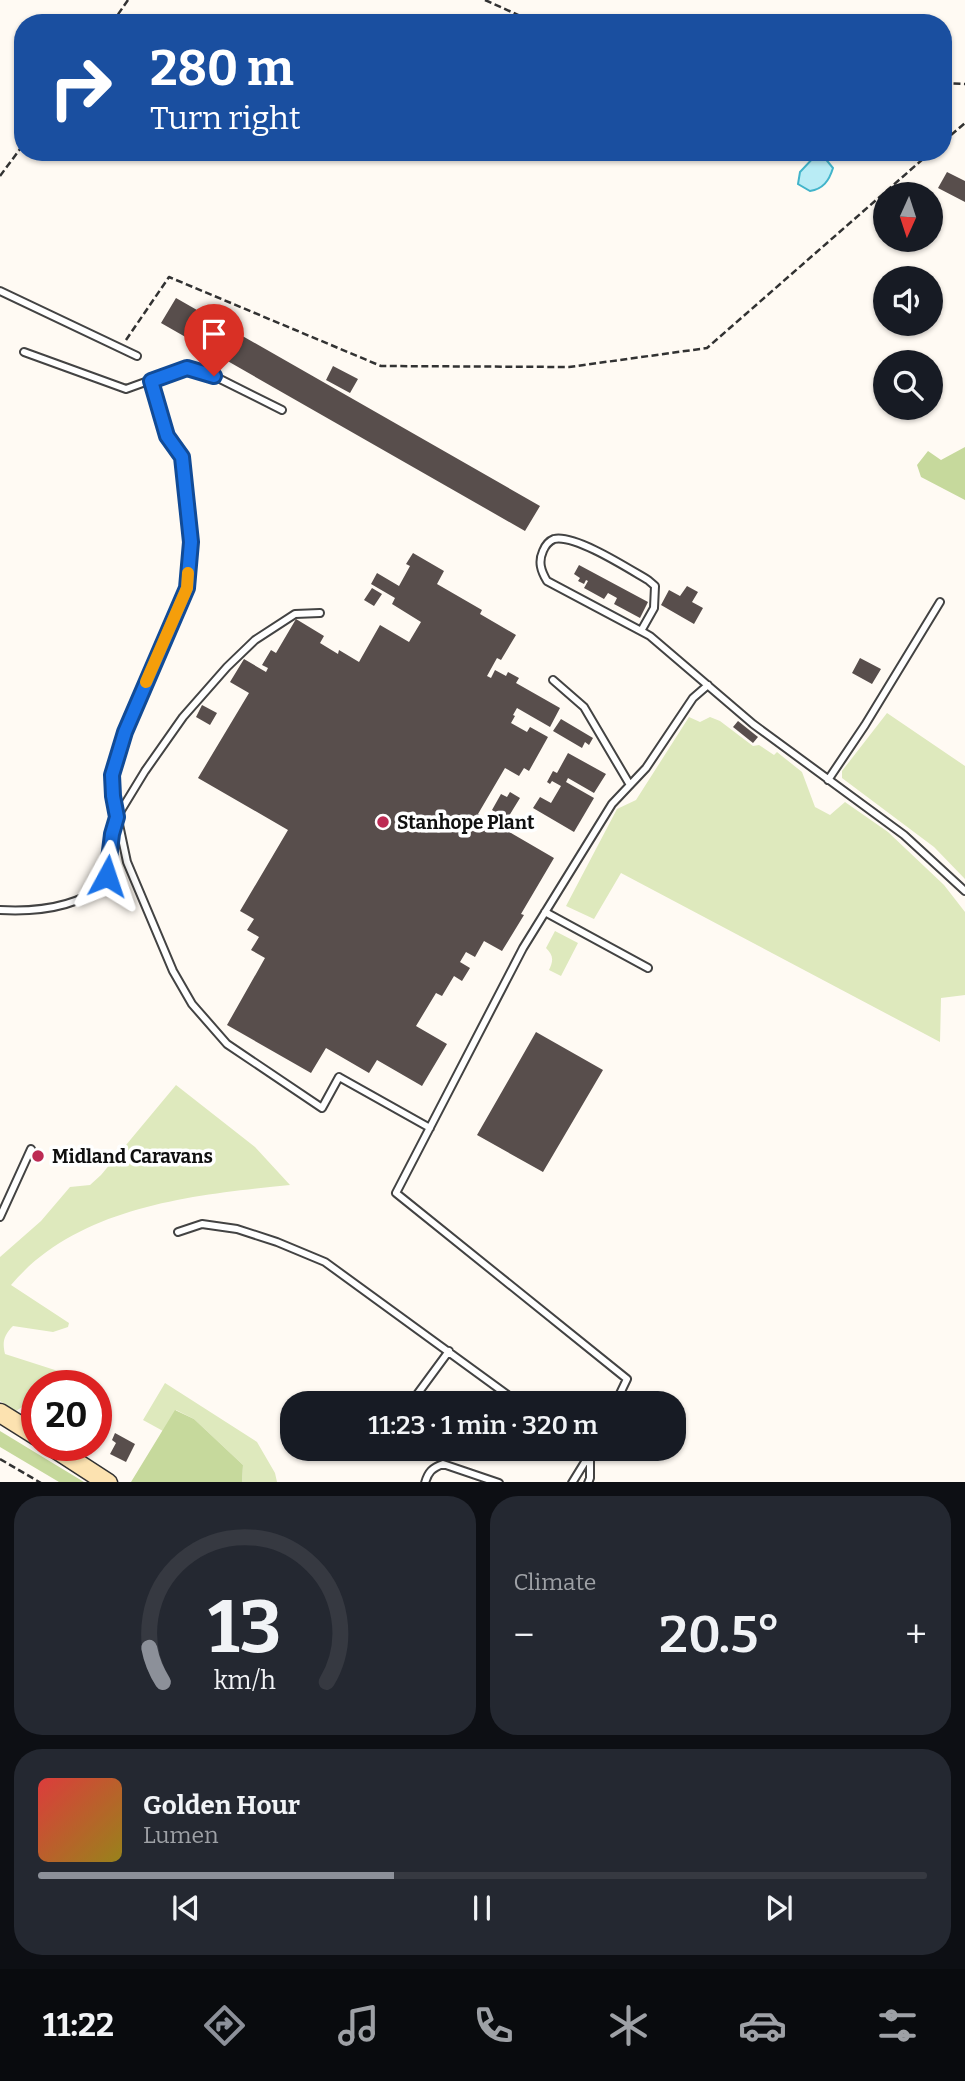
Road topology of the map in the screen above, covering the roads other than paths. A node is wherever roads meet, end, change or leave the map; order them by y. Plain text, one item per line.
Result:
1 (0, 291) edge
2 (24, 352) dead end
3 (137, 356) dead end
4 (151, 381) junction
5 (282, 410) dead end
6 (940, 601) dead end
7 (320, 613) dead end
8 (641, 631) junction
9 (553, 680) dead end
10 (708, 685) junction
11 (828, 780) junction
12 (630, 785) junction
13 (117, 817) junction
14 (965, 891) edge
15 (0, 910) edge
16 (545, 912) junction
17 (648, 968) dead end
18 (430, 1128) junction
19 (31, 1149) dead end
20 (0, 1217) edge
21 (178, 1232) dead end
22 (449, 1351) junction
23 (420, 1391) edge
24 (503, 1391) edge
25 (622, 1391) edge
26 (0, 1413) edge
27 (21, 1426) edge
28 (75, 1461) edge
29 (586, 1461) edge
30 (591, 1461) edge
31 (108, 1482) edge
32 (425, 1482) edge
33 (499, 1482) edge
34 (572, 1482) edge
35 (588, 1482) edge

1 - 3 lane
2 - 4 lane
4 - 5 lane
4 - 13 lane
6 - 11 lane
7 - 13 lane
8 - 8 lane
8 - 10 lane
9 - 12 lane
10 - 11 lane
10 - 12 lane
11 - 14 lane
12 - 16 lane
13 - 15 lane
13 - 18 lane
16 - 17 lane
16 - 18 lane
18 - 25 lane
19 - 20 lane
21 - 22 lane
22 - 23 lane
22 - 24 lane
26 - 27 street
28 - 31 street
29 - 34 lane
30 - 35 lane
32 - 33 lane

